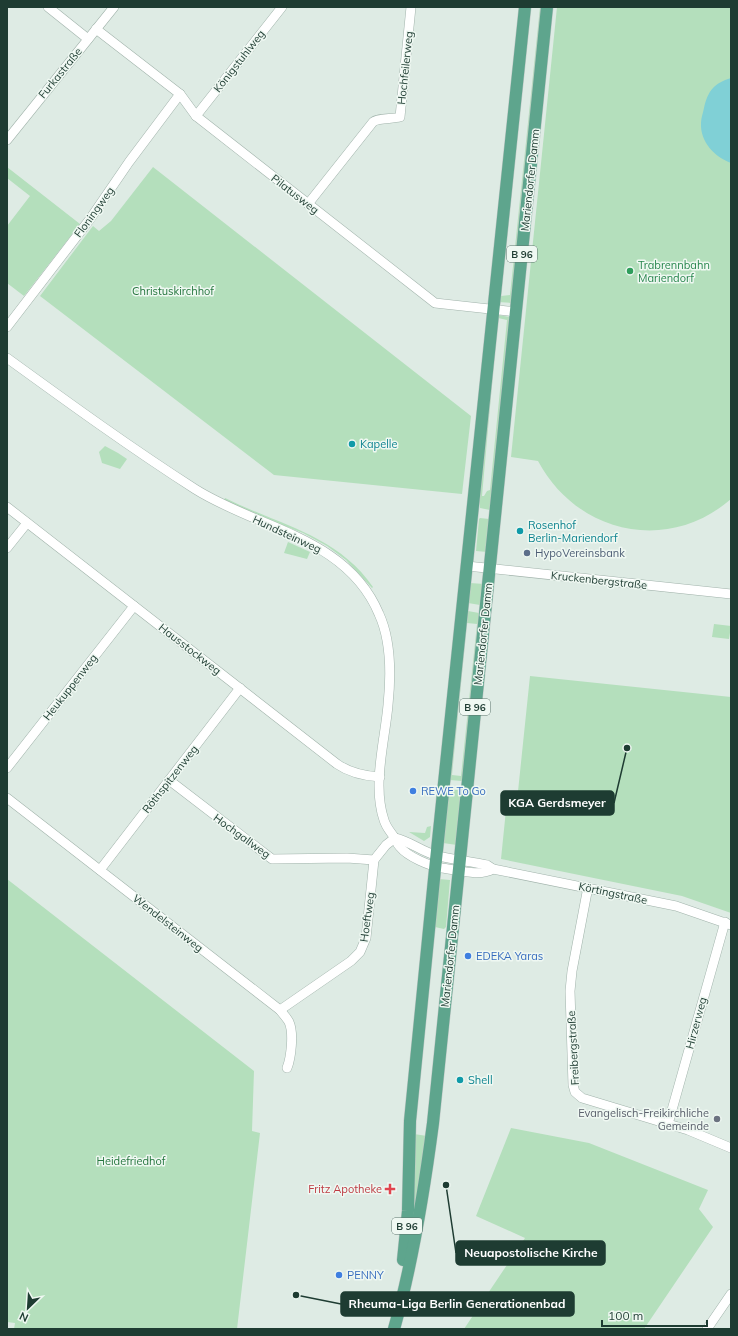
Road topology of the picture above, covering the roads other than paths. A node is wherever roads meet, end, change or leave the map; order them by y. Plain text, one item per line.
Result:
1 (48, 7) edge
2 (114, 7) edge
3 (282, 7) edge
4 (411, 7) edge
5 (525, 7) edge
6 (547, 7) edge
7 (96, 29) junction
8 (88, 38) junction
9 (180, 94) junction
10 (196, 116) junction
11 (7, 140) edge
12 (308, 204) junction
13 (493, 310) junction
14 (516, 312) junction
15 (7, 328) edge
16 (7, 358) edge
17 (7, 507) edge
18 (27, 523) junction
19 (7, 548) edge
20 (467, 566) junction
21 (490, 568) junction
22 (731, 594) edge
23 (134, 606) junction
24 (240, 688) junction
25 (7, 768) edge
26 (380, 778) junction
27 (169, 780) junction
28 (7, 798) edge
29 (395, 838) junction
30 (374, 860) junction
31 (436, 861) junction
32 (460, 865) junction
33 (100, 870) junction
34 (588, 888) junction
35 (728, 924) edge
36 (280, 1010) junction
37 (286, 1068) dead end
38 (668, 1124) junction
39 (731, 1148) edge
40 (731, 1294) edge
41 (386, 1329) edge
42 (394, 1329) edge
43 (707, 1329) edge

1 - 8 street
2 - 7 street, Furkastraße
3 - 10 street, Königstuhlweg
4 - 12 street, Hochfeilerweg
5 - 13 main road, Mariendorfer Damm / B 96
6 - 14 main road, Mariendorfer Damm / B 96
7 - 8 street, Furkastraße
7 - 9 street, Pilatusweg
8 - 11 street, Furkastraße
9 - 10 street, Pilatusweg
9 - 15 street, Floningweg
10 - 12 street, Pilatusweg
12 - 13 street, Pilatusweg
13 - 14 street, Pilatusweg
13 - 20 main road, Mariendorfer Damm / B 96
14 - 21 main road, Mariendorfer Damm / B 96
16 - 26 street, Hundsteinweg
17 - 18 street, Hausstockweg
18 - 19 street
18 - 23 street, Hausstockweg
20 - 21 street, Kruckenbergstraße
20 - 31 main road, Mariendorfer Damm / B 96
21 - 22 street, Kruckenbergstraße
21 - 32 main road, Mariendorfer Damm / B 96
23 - 24 street, Hausstockweg
23 - 25 street, Heukuppenweg
24 - 26 street, Hausstockweg
24 - 27 street, Röthspitzenweg
26 - 29 street, Hundsteinweg
27 - 30 street, Hochgallweg
27 - 33 street, Röthspitzenweg
28 - 33 street, Wendelsteinweg
29 - 30 street
29 - 31 street
30 - 36 street, Hoeftweg
31 - 32 street
31 - 41 main road, Mariendorfer Damm / B 96
32 - 34 street, Körtingstraße
32 - 42 main road, Mariendorfer Damm / B 96
33 - 36 street, Wendelsteinweg
34 - 35 street, Körtingstraße
34 - 38 street, Freibergstraße
35 - 38 street, Hirzerweg
36 - 37 street, Wendelsteinweg
38 - 39 street, Freibergstraße
40 - 43 street

